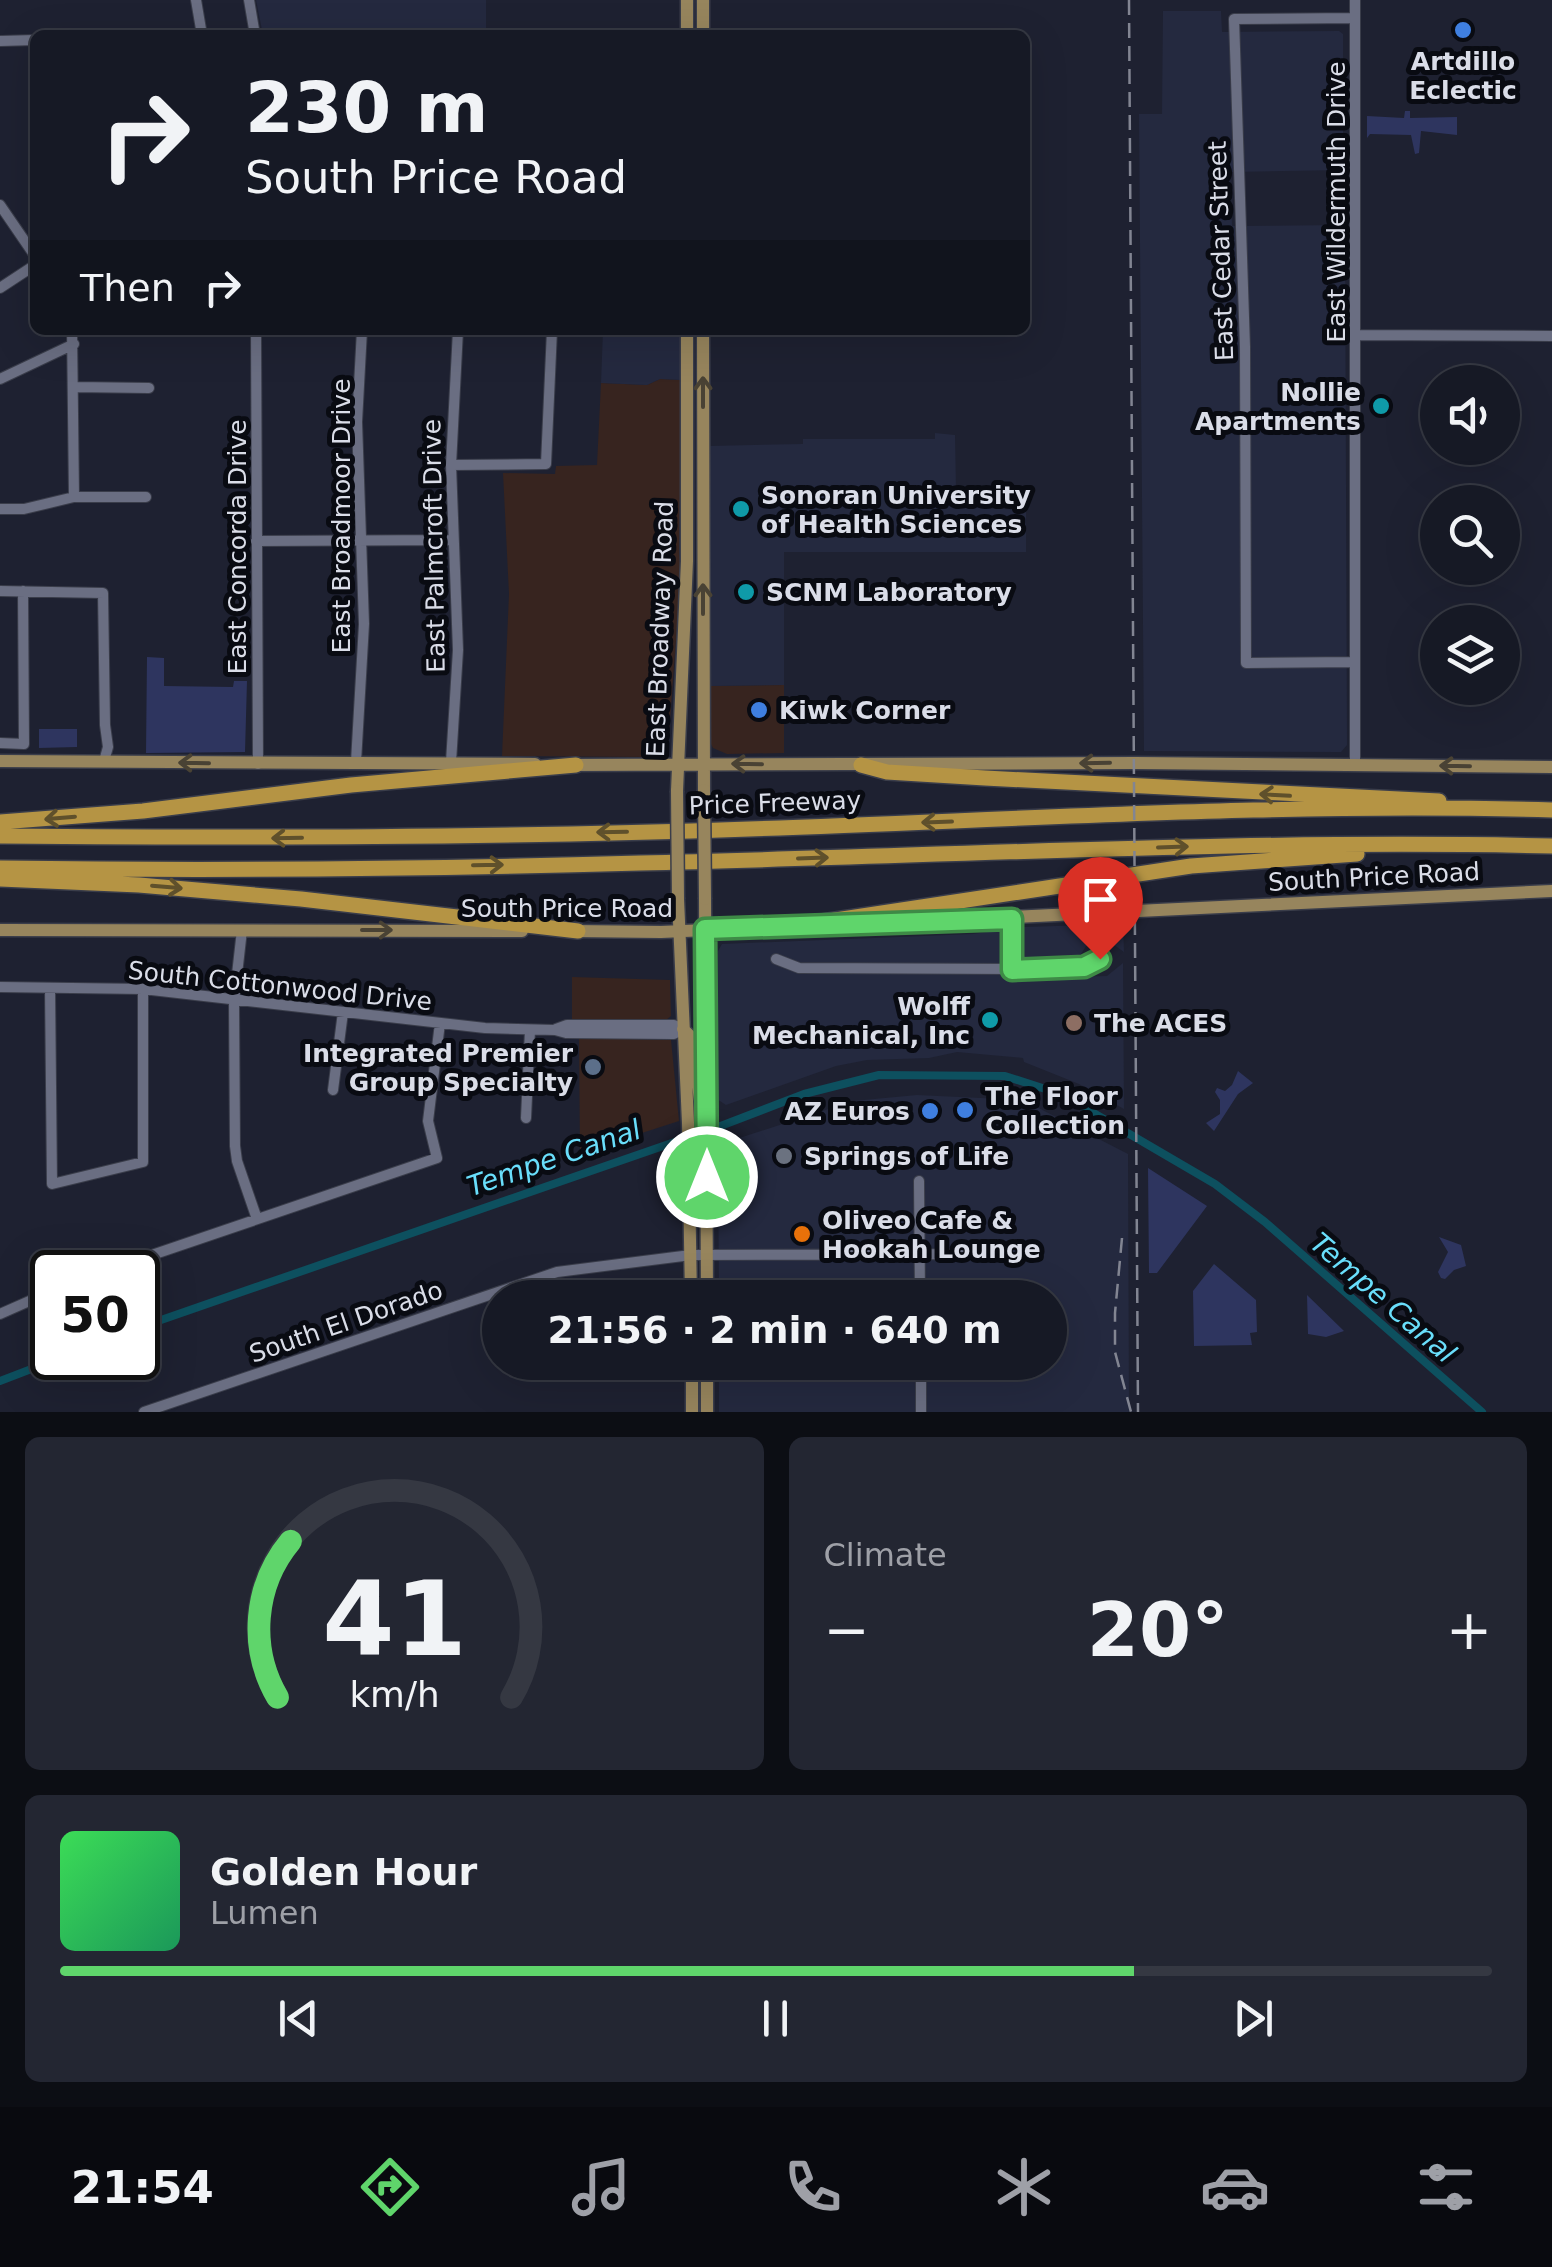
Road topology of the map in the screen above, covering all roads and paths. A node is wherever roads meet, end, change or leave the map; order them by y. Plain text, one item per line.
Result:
1 (196, 0) edge
2 (249, 0) edge
3 (688, 0) edge
4 (703, 0) edge
5 (1355, 0) edge
6 (1355, 18) junction
7 (201, 30) edge
8 (255, 30) edge
9 (688, 30) edge
10 (703, 30) edge
11 (0, 40) edge
12 (30, 40) edge
13 (0, 204) edge
14 (30, 249) edge
15 (30, 268) edge
16 (0, 288) edge
17 (73, 335) edge
18 (256, 335) edge
19 (362, 335) edge
20 (458, 335) edge
21 (552, 335) edge
22 (687, 335) edge
23 (703, 335) edge
24 (1356, 335) junction
25 (1552, 336) edge
26 (74, 344) junction
27 (0, 380) edge
28 (74, 387) junction
29 (149, 388) dead end
30 (687, 453) junction
31 (703, 453) junction
32 (452, 465) junction
33 (74, 497) junction
34 (146, 497) dead end
35 (0, 510) edge
36 (453, 540) junction
37 (256, 541) junction
38 (359, 542) junction
39 (687, 560) junction
40 (703, 560) junction
41 (0, 591) edge
42 (23, 591) junction
43 (1355, 662) junction
44 (0, 744) edge
45 (0, 761) edge
46 (104, 761) junction
47 (356, 762) junction
48 (451, 762) junction
49 (704, 763) junction
50 (258, 764) junction
51 (677, 764) junction
52 (1354, 764) junction
53 (576, 765) junction
54 (861, 765) junction
55 (1552, 766) edge
56 (1512, 808) junction
57 (1552, 810) edge
58 (0, 822) edge
59 (0, 836) edge
60 (1455, 844) junction
61 (1552, 846) edge
62 (0, 868) edge
63 (0, 879) edge
64 (1552, 891) edge
65 (1012, 919) junction
66 (796, 926) junction
67 (705, 929) junction
68 (0, 930) edge
69 (242, 930) junction
70 (678, 930) junction
71 (578, 931) junction
72 (776, 959) dead end
73 (1100, 959) dead end
74 (1012, 970) junction
75 (0, 987) edge
76 (50, 988) junction
77 (143, 989) junction
78 (234, 1001) junction
79 (343, 1012) junction
80 (440, 1023) junction
81 (626, 1025) junction
82 (684, 1029) junction
83 (530, 1030) junction
84 (555, 1030) junction
85 (613, 1034) junction
86 (333, 1090) dead end
87 (706, 1116) junction
88 (526, 1118) dead end
89 (919, 1181) dead end
90 (257, 1219) junction
91 (160, 1252) edge
92 (920, 1254) junction
93 (1004, 1254) dead end
94 (691, 1255) junction
95 (706, 1255) junction
96 (691, 1280) edge
97 (707, 1280) edge
98 (920, 1280) edge
99 (30, 1300) edge
100 (0, 1314) edge
101 (692, 1380) edge
102 (707, 1380) edge
103 (920, 1380) edge
104 (144, 1412) edge
105 (692, 1412) edge
106 (708, 1412) edge
107 (921, 1412) edge

1 - 7 street
2 - 8 street
3 - 9 main road
4 - 10 main road
5 - 6 street, East Wildermuth Drive
6 - 24 street, East Wildermuth Drive
6 - 43 street, East Cedar Street
11 - 12 street
13 - 14 street
15 - 16 street
17 - 26 street
18 - 37 street, East Concorda Drive
19 - 38 street, East Broadmoor Drive
20 - 32 street, East Palmcroft Drive
21 - 32 street
22 - 30 main road, East Broadway Road
31 -> 23 main road, East Broadway Road
24 - 25 street
24 - 43 street, East Wildermuth Drive
26 - 27 street
26 - 28 street
28 - 29 street
28 - 33 street
30 - 31 main road
30 - 39 main road, East Broadway Road
31 - 40 main road, East Broadway Road
32 - 36 street, East Palmcroft Drive
33 - 34 street
33 - 35 street
36 - 38 street
36 - 48 street, East Palmcroft Drive
37 - 38 street
37 - 50 street, East Concorda Drive
38 - 47 street, East Broadmoor Drive
39 - 40 main road
39 - 51 main road, East Broadway Road
49 -> 40 main road, East Broadway Road
41 - 42 street
42 - 44 street
42 - 46 street
43 - 52 street, East Wildermuth Drive
45 - 46 main road
50 -> 46 main road
47 - 48 main road
47 - 50 main road
48 - 53 main road
49 - 51 main road
54 -> 49 main road
49 - 67 main road, East Broadway Road, bridge
51 - 53 main road
51 - 70 main road, East Broadway Road, bridge
52 -> 54 main road
55 -> 52 main road
53 -> 58 highway
56 -> 54 highway
56 - 57 highway, Price Freeway
56 -> 59 highway, Price Freeway
60 - 61 highway
62 -> 60 highway
60 - 66 highway
63 -> 71 highway
64 - 65 main road, South Price Road
65 - 66 main road, South Price Road
65 - 74 street
66 - 67 main road, South Price Road
67 - 70 main road, South Price Road
67 - 87 main road, East Broadway Road
68 - 69 main road, South Price Road
69 -> 71 main road, South Price Road
69 - 78 street
70 - 71 main road, South Price Road
70 - 82 main road, East Broadway Road
72 - 74 street
73 - 74 street
75 - 76 street, South Cottonwood Drive
76 - 77 street, South Cottonwood Drive
76 - 77 street
77 - 78 street, South Cottonwood Drive
78 - 79 street, South Cottonwood Drive
78 - 90 street
79 - 80 street, South Cottonwood Drive
79 - 86 street
80 - 83 street, South Cottonwood Drive
80 - 90 street
81 - 82 street, South Cottonwood Drive
81 - 84 street, South Cottonwood Drive
81 - 85 street
82 - 85 street, South Cottonwood Drive
82 - 87 main road
82 - 94 main road
83 - 84 street, South Cottonwood Drive
83 - 88 street
84 - 85 street, South Cottonwood Drive
87 - 95 main road
89 - 92 street
90 - 91 street
92 - 93 street, South El Dorado
92 - 95 street, South El Dorado
92 - 98 street
94 - 95 street, South El Dorado
94 - 96 main road
94 - 104 street, South El Dorado
95 - 97 main road
99 - 100 street
101 - 105 main road
102 - 106 main road
103 - 107 street

